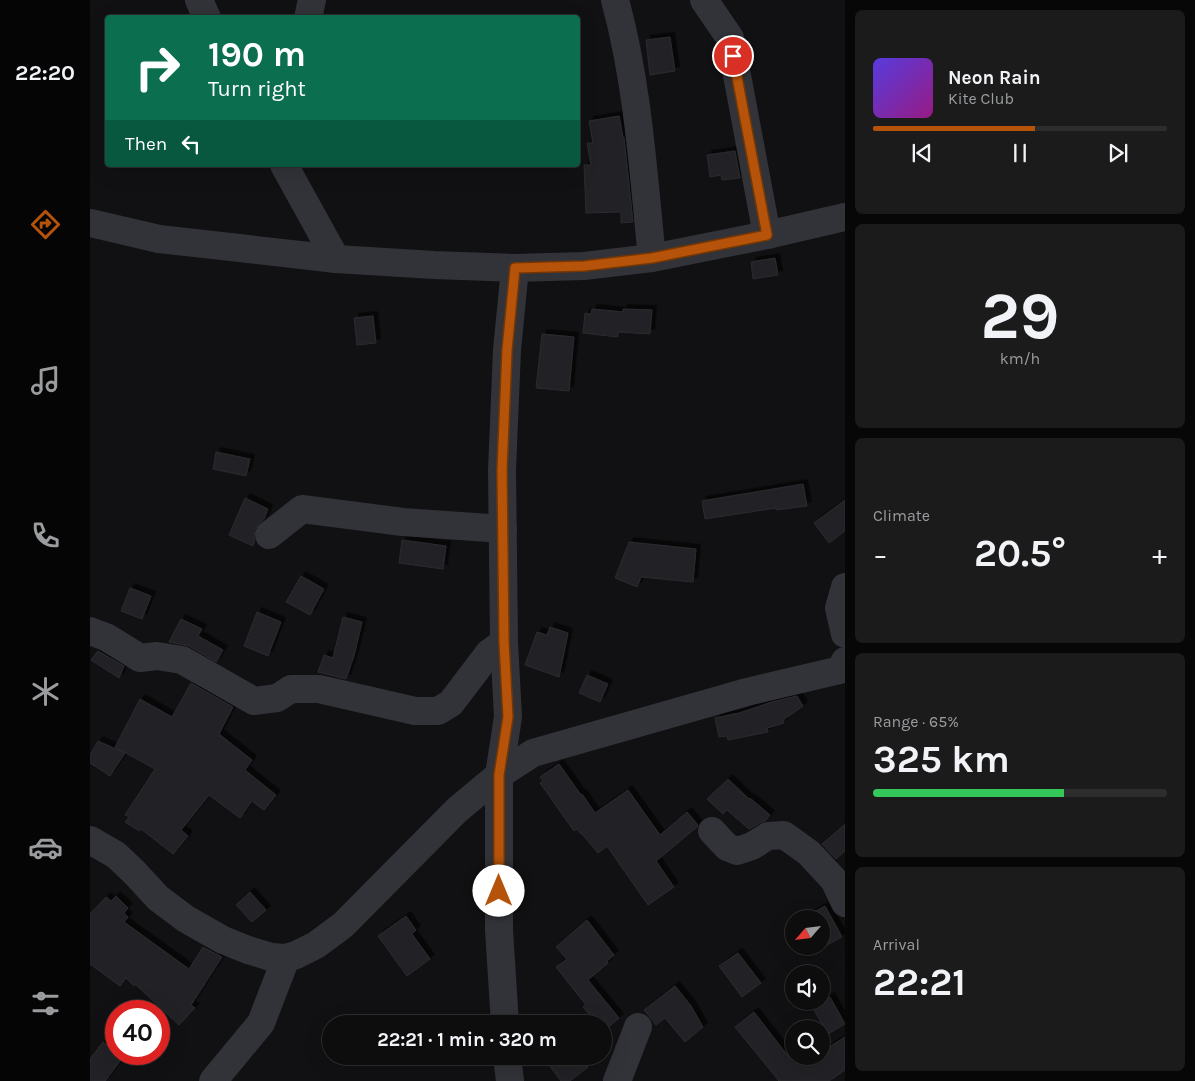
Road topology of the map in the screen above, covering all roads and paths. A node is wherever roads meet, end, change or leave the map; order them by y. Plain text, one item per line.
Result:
1 (199, 0) edge
2 (312, 0) edge
3 (614, 0) edge
4 (704, 0) edge
5 (206, 15) edge
6 (309, 15) edge
7 (286, 167) edge
8 (845, 217) edge
9 (90, 223) edge
10 (767, 235) junction
11 (652, 258) junction
12 (336, 259) junction
13 (515, 268) junction
14 (503, 529) junction
15 (269, 535) dead end
16 (845, 588) edge
17 (90, 631) edge
18 (845, 634) edge
19 (504, 642) junction
20 (845, 661) edge
21 (499, 775) junction
22 (712, 831) dead end
23 (90, 840) edge
24 (845, 903) edge
25 (286, 958) junction
26 (504, 1015) edge
27 (638, 1027) dead end
28 (509, 1065) edge
29 (213, 1081) edge
30 (510, 1081) edge
31 (617, 1081) edge

1 - 5 street
2 - 6 street
3 - 11 street
4 - 10 street
7 - 12 street
8 - 10 street
9 - 12 street
10 - 11 street
11 - 13 street
12 - 13 street
13 - 14 street
14 - 15 street
14 - 19 street
16 - 18 street
17 - 19 street
19 - 21 street
20 - 21 street
21 - 25 street
21 - 26 street
22 - 24 street
23 - 25 street
25 - 29 street
27 - 31 street
28 - 30 street

